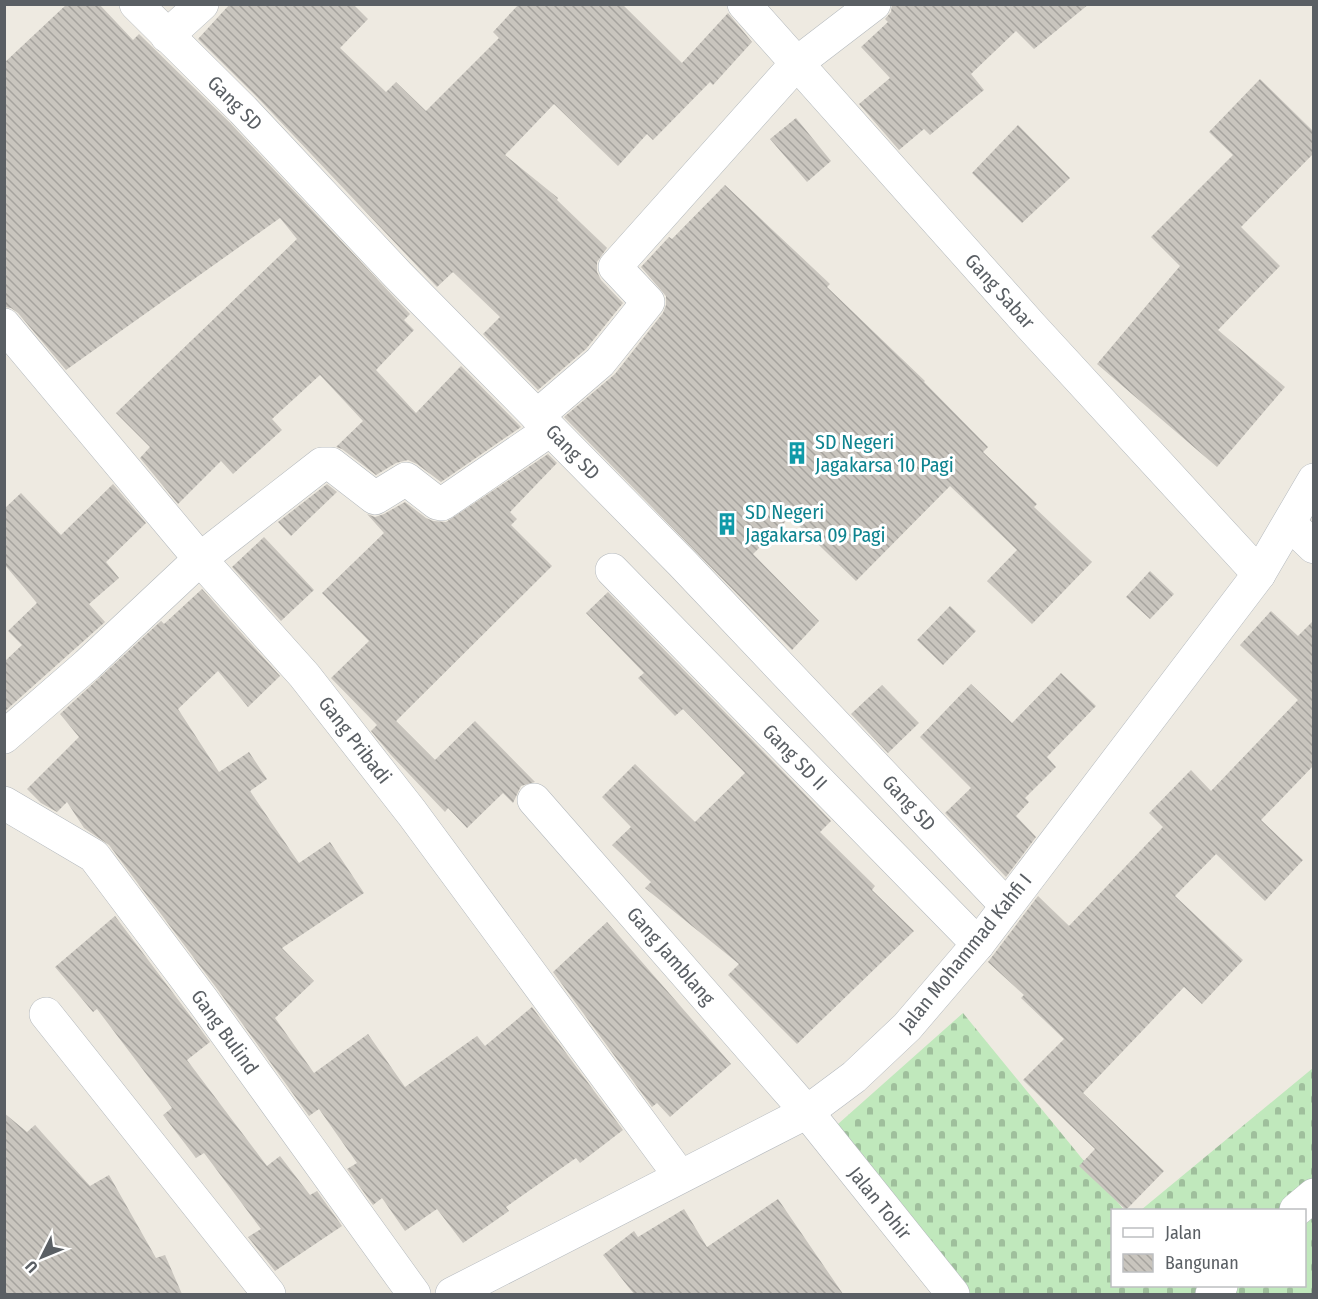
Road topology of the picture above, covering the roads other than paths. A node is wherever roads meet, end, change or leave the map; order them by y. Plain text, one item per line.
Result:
1 (136, 4) edge
2 (202, 4) edge
3 (744, 4) edge
4 (874, 4) edge
5 (167, 36) junction
6 (797, 63) junction
7 (4, 325) edge
8 (544, 423) junction
9 (1314, 480) edge
10 (1290, 524) junction
11 (1314, 547) edge
12 (200, 559) junction
13 (612, 570) dead end
14 (1259, 574) junction
15 (4, 737) edge
16 (534, 800) dead end
17 (4, 802) edge
18 (1006, 904) junction
19 (978, 944) junction
20 (46, 1014) dead end
21 (807, 1112) junction
22 (680, 1176) junction
23 (1314, 1195) edge
24 (1297, 1209) edge
25 (268, 1294) edge
26 (414, 1294) edge
27 (452, 1294) edge
28 (953, 1294) edge

1 - 5 street, Gang SD
2 - 5 street
3 - 6 street, Gang Sabar
4 - 6 street
5 - 8 street, Gang SD
6 - 8 street
6 - 14 street, Gang Sabar
7 - 12 street, Gang Pribadi
8 - 12 street
8 - 18 street, Gang SD
9 - 10 street, Jalan Mohammad Kahfi I
10 - 11 street
10 - 14 street, Jalan Mohammad Kahfi I
12 - 15 street
12 - 22 street, Gang Pribadi
13 - 19 street, Gang SD II
14 - 18 street, Jalan Mohammad Kahfi I
16 - 21 street, Gang Jamblang
17 - 26 street, Gang Bulind
18 - 19 street, Jalan Mohammad Kahfi I
19 - 21 street, Jalan Mohammad Kahfi I
20 - 25 street
21 - 22 street, Jalan Mohammad Kahfi I
21 - 28 street, Jalan Tohir
22 - 27 street, Jalan Mohammad Kahfi I
23 - 24 street

